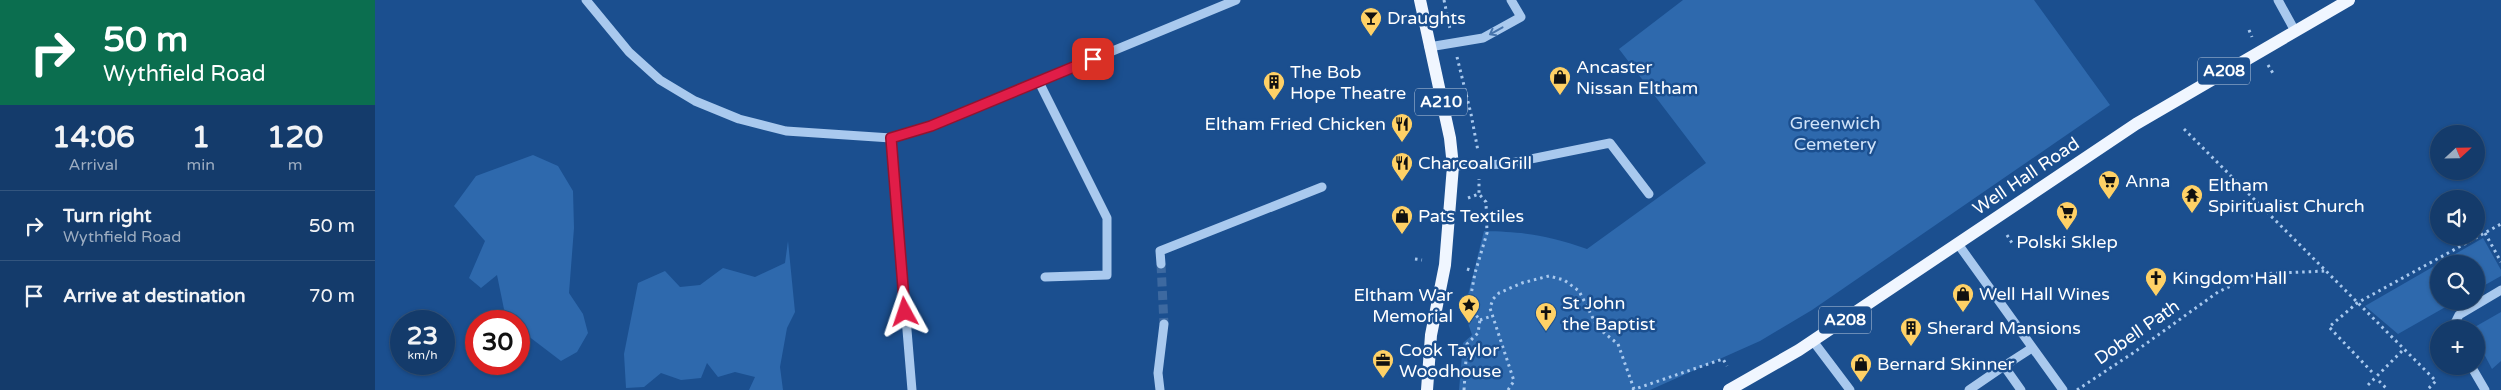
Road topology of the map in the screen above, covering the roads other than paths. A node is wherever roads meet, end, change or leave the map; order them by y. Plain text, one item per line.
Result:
1 (586, 0) edge
2 (1236, 0) edge
3 (1420, 0) edge
4 (1511, 0) edge
5 (2278, 0) edge
6 (2349, 0) edge
7 (1215, 4) edge
8 (2295, 30) junction
9 (1429, 47) junction
10 (1039, 82) junction
11 (891, 138) junction
12 (1453, 166) junction
13 (1322, 187) dead end
14 (1649, 194) dead end
15 (1957, 244) junction
16 (1161, 264) tunnel mouth
17 (1045, 277) dead end
18 (2501, 290) edge
19 (2456, 320) edge
20 (1164, 324) tunnel mouth
21 (1813, 341) junction
22 (2031, 348) junction
23 (2004, 366) junction
24 (2476, 375) edge
25 (1732, 389) edge
26 (912, 390) edge
27 (1160, 390) edge
28 (1427, 390) edge
29 (1850, 390) edge
30 (1969, 390) edge
31 (2021, 390) edge
32 (2063, 390) edge
33 (2485, 390) edge

1 - 11 street
2 - 7 street
3 - 9 main road, A210
4 -> 9 street
5 - 8 street
6 - 8 main road, Well Hall Road / A208
7 - 10 street
8 - 15 main road, Well Hall Road / A208
9 - 12 main road, A210
10 - 11 street
10 - 17 street
11 - 26 street
12 - 14 street
12 - 28 main road, A210
13 - 16 street
15 - 21 main road, Well Hall Road / A208
15 - 22 street
18 - 19 street
20 - 27 street
21 - 25 main road, Well Hall Road / A208
21 - 29 street
22 - 23 street
22 - 32 street
23 - 30 street
23 - 31 street
24 - 33 street

